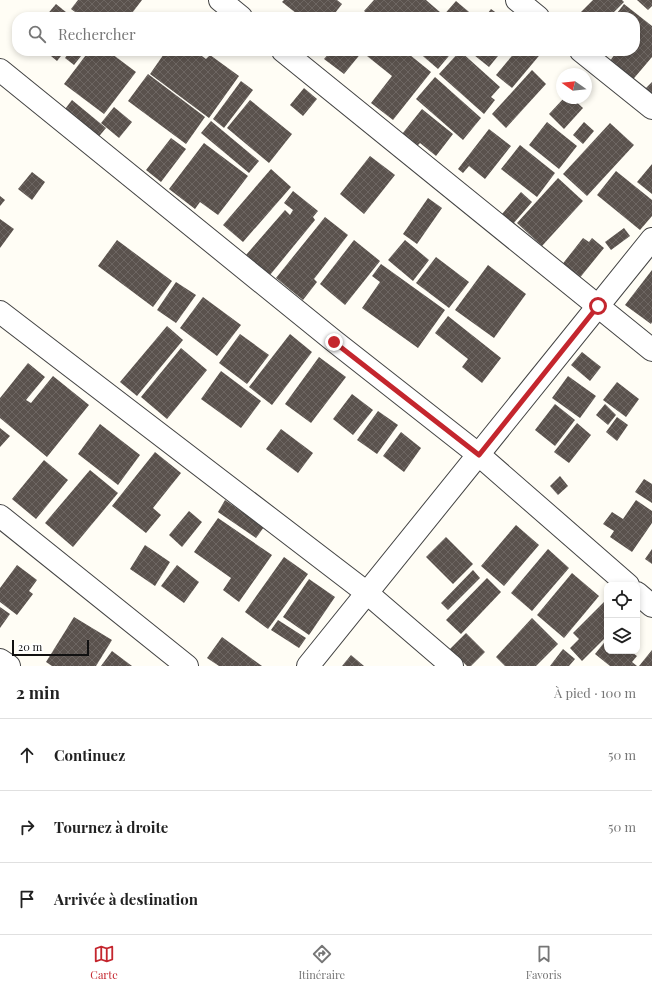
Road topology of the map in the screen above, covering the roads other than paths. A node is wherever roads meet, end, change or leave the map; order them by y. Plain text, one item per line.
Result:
1 (220, 0) edge
2 (517, 0) edge
3 (235, 12) edge
4 (532, 12) edge
5 (289, 56) edge
6 (587, 56) edge
7 (0, 70) edge
8 (652, 108) edge
9 (652, 239) edge
10 (598, 306) junction
11 (0, 312) edge
12 (652, 350) edge
13 (479, 455) junction
14 (0, 516) edge
15 (625, 582) edge
16 (367, 593) junction
17 (640, 596) edge
18 (652, 606) edge
19 (0, 660) edge
20 (9, 666) edge
21 (187, 666) edge
22 (308, 666) edge
23 (452, 666) edge

1 - 3 street
2 - 4 street
5 - 10 street
6 - 8 street
7 - 13 street
9 - 10 street
10 - 12 street
10 - 13 street
11 - 16 street
13 - 15 street
13 - 16 street
14 - 21 street
16 - 22 street
16 - 23 street
17 - 18 street
19 - 20 street

